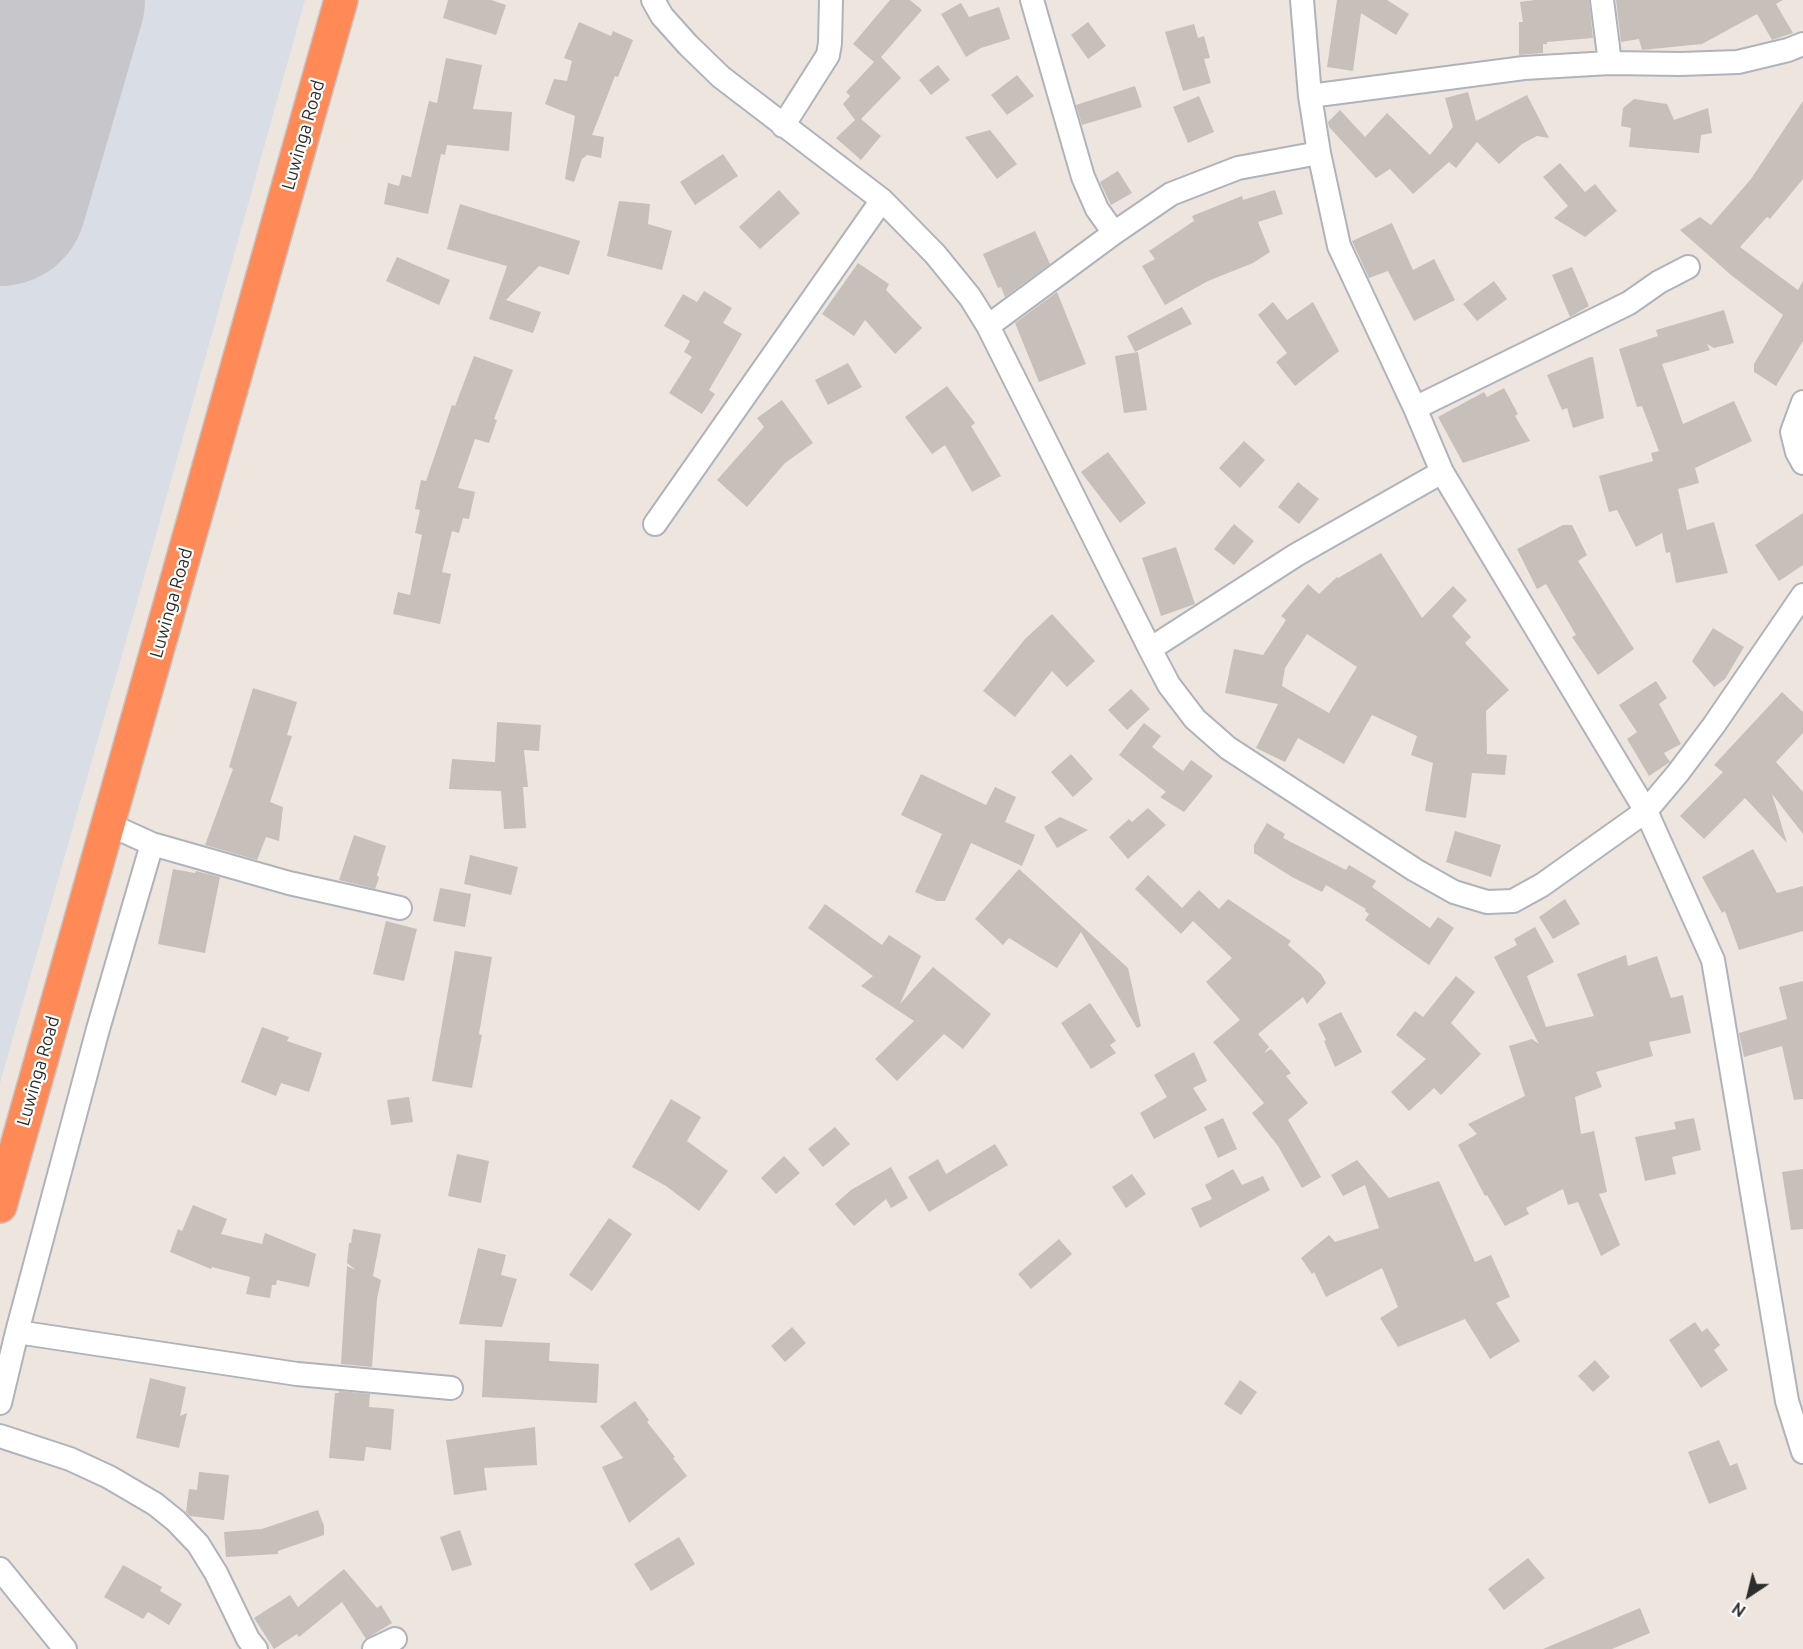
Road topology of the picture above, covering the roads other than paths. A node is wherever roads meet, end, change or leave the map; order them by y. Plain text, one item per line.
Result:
1 (341, 0) edge
2 (653, 0) edge
3 (831, 0) edge
4 (1032, 0) edge
5 (1302, 0) edge
6 (1602, 0) edge
7 (1803, 44) edge
8 (1610, 63) junction
9 (1310, 96) junction
10 (783, 126) junction
11 (1318, 153) junction
12 (882, 200) junction
13 (1114, 233) junction
14 (1688, 267) dead end
15 (988, 327) junction
16 (1803, 402) edge
17 (1415, 408) junction
18 (1803, 463) edge
19 (1442, 472) junction
20 (655, 524) dead end
21 (1803, 595) edge
22 (1150, 649) junction
23 (1646, 811) junction
24 (108, 824) junction
25 (152, 844) junction
26 (400, 908) dead end
27 (0, 1206) edge
28 (17, 1332) junction
29 (451, 1388) dead end
30 (0, 1402) edge
31 (0, 1436) edge
32 (1803, 1452) edge
33 (0, 1569) edge
34 (395, 1639) dead end
35 (65, 1649) edge
36 (256, 1649) edge
37 (374, 1649) edge

1 - 24 highway, Luwinga Road
2 - 10 street
3 - 10 street
4 - 13 street
5 - 9 street
6 - 8 street
7 - 8 street
8 - 9 street
9 - 11 street
10 - 12 street
11 - 13 street
11 - 17 street
12 - 15 street
12 - 20 street
13 - 15 street
14 - 17 street
15 - 22 street
16 - 18 street
17 - 19 street
19 - 22 street
19 - 23 street
21 - 23 street
22 - 23 street
23 - 32 street
24 - 25 street
24 - 27 highway, Luwinga Road
25 - 26 street
25 - 28 street
28 - 29 street
28 - 30 street
31 - 36 street
33 - 35 street
34 - 37 street

